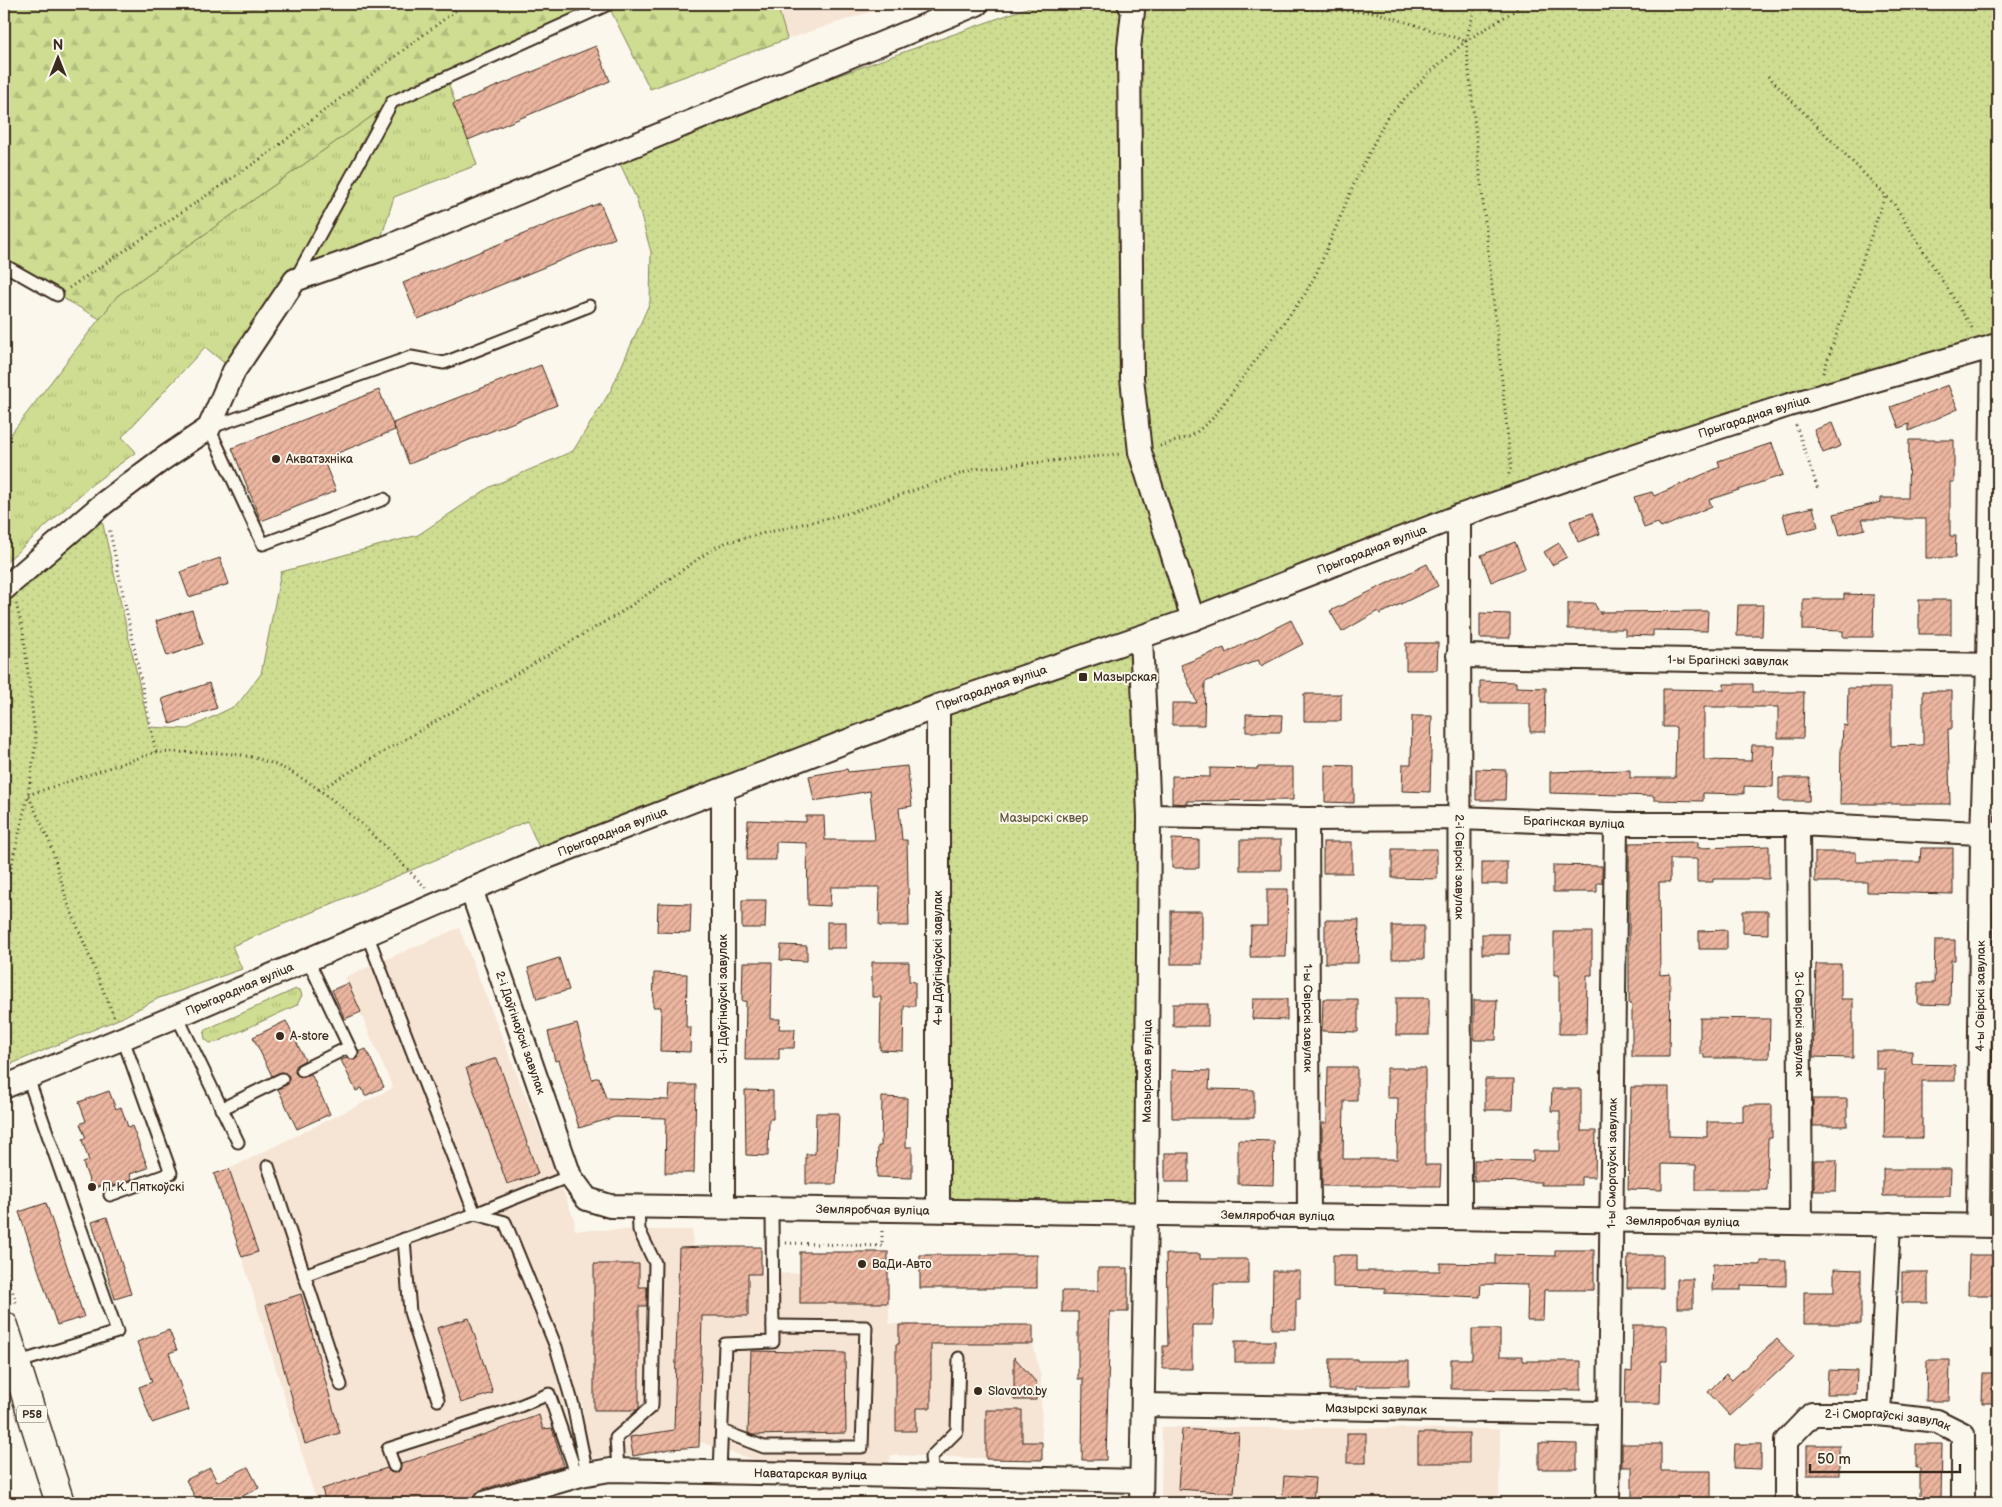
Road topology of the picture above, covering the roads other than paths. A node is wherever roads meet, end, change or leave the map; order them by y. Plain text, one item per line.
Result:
1 (608, 4) edge
2 (977, 4) edge
3 (1131, 7) edge
4 (4, 265) edge
5 (295, 280) junction
6 (57, 295) road end
7 (589, 306) dead end
8 (1992, 347) edge
9 (209, 428) junction
10 (384, 499) dead end
11 (1459, 516) junction
12 (7, 587) edge
13 (1193, 619) junction
14 (1141, 637) junction
15 (1458, 656) junction
16 (1993, 665) edge
17 (938, 706) junction
18 (723, 790) junction
19 (1149, 816) junction
20 (1459, 818) junction
21 (1307, 819) junction
22 (1616, 824) junction
23 (1798, 824) junction
24 (1990, 834) edge
25 (471, 889) junction
26 (367, 934) junction
27 (308, 960) junction
28 (177, 1016) junction
29 (123, 1039) junction
30 (302, 1070) dead end
31 (28, 1078) junction
32 (282, 1079) dead end
33 (4, 1087) edge
34 (221, 1109) junction
35 (238, 1142) dead end
36 (268, 1166) dead end
37 (570, 1176) junction
38 (110, 1195) dead end
39 (638, 1206) junction
40 (723, 1208) junction
41 (772, 1208) junction
42 (938, 1210) junction
43 (1146, 1213) junction
44 (475, 1214) junction
45 (1309, 1216) junction
46 (1460, 1218) junction
47 (1611, 1221) junction
48 (1801, 1223) junction
49 (1890, 1224) junction
50 (1988, 1226) edge
51 (404, 1239) junction
52 (304, 1275) junction
53 (4, 1326) edge
54 (773, 1326) junction
55 (11, 1357) edge
56 (958, 1358) dead end
57 (341, 1385) dead end
58 (438, 1400) dead end
59 (1144, 1405) junction
60 (1608, 1413) junction
61 (1878, 1414) junction
62 (722, 1431) junction
63 (394, 1466) dead end
64 (618, 1470) junction
65 (720, 1472) junction
66 (582, 1475) junction
67 (933, 1477) junction
68 (1141, 1481) junction
69 (60, 1503) edge
70 (484, 1503) edge
71 (1141, 1503) edge
72 (1608, 1503) edge
73 (1786, 1503) edge
74 (1963, 1503) edge

1 - 5 lane
2 - 5 street
3 - 13 street
4 - 6 lane
5 - 9 street
7 - 9 lane
8 - 11 street, Прыгарадная вуліца
8 - 16 street, 4-ы Свірскі завулак
9 - 10 lane
9 - 12 street
11 - 13 street, Прыгарадная вуліца
11 - 15 street, 2-і Свірскі завулак
13 - 14 street, Прыгарадная вуліца
14 - 17 street, Прыгарадная вуліца
14 - 19 street, Мазырская вуліца
15 - 16 street, 1-ы Брагінскі завулак
15 - 20 street, 2-і Свірскі завулак
16 - 24 street, 4-ы Свірскі завулак
17 - 18 street, Прыгарадная вуліца
17 - 42 street, 4-ы Даўгінаўскі завулак
18 - 25 street, Прыгарадная вуліца
18 - 40 street, 3-і Даўгінаўскі завулак
19 - 21 street, Брагінская вуліца
19 - 43 street, Мазырская вуліца
20 - 21 street, Брагінская вуліца
20 - 22 street, Брагінская вуліца
20 - 46 street, 2-і Свірскі завулак
21 - 45 street, 1-ы Свірскі завулак
22 - 23 street, Брагінская вуліца
22 - 47 street, 1-ы Сморгаўскі завулак
23 - 24 street, Брагінская вуліца
23 - 48 street, 3-і Свірскі завулак
24 - 50 street, 4-ы Свірскі завулак
25 - 26 street, Прыгарадная вуліца
25 - 37 street, 2-і Даўгінаўскі завулак
26 - 27 street, Прыгарадная вуліца
26 - 44 lane
27 - 28 street, Прыгарадная вуліца
27 - 30 lane
28 - 29 street, Прыгарадная вуліца
28 - 34 lane
29 - 31 street, Прыгарадная вуліца
29 - 38 lane
31 - 33 street, Прыгарадная вуліца
31 - 55 lane
32 - 34 lane
34 - 35 lane
36 - 52 lane
37 - 39 street, Земляробчая вуліца
37 - 44 lane
39 - 40 street, Земляробчая вуліца
39 - 64 lane
40 - 41 street, Земляробчая вуліца
41 - 42 street, Земляробчая вуліца
41 - 54 lane
42 - 43 street, Земляробчая вуліца
43 - 45 street, Земляробчая вуліца
43 - 59 street, Мазырская вуліца
44 - 51 lane
44 - 66 lane
45 - 46 street, Земляробчая вуліца
46 - 47 street, Земляробчая вуліца
47 - 48 street, Земляробчая вуліца
47 - 60 street, 1-ы Сморгаўскі завулак
48 - 49 street, Земляробчая вуліца
49 - 50 street, Земляробчая вуліца
49 - 61 street
51 - 52 lane
51 - 58 lane
52 - 57 lane
53 - 55 main road, Р58
54 - 62 lane
54 - 62 lane
55 - 69 main road, Р58
56 - 67 lane
59 - 60 street, Мазырскі завулак
59 - 68 street, Мазырская вуліца
60 - 72 street, 1-ы Сморгаўскі завулак
61 - 73 street, 2-і Сморгаўскі завулак
61 - 74 street, 2-і Сморгаўскі завулак
62 - 65 lane
63 - 66 lane
64 - 65 street, Наватарская вуліца
64 - 66 street, Наватарская вуліца
65 - 67 street, Наватарская вуліца
66 - 70 street, Наватарская вуліца
67 - 68 street, Наватарская вуліца
68 - 71 street, Мазырская вуліца

